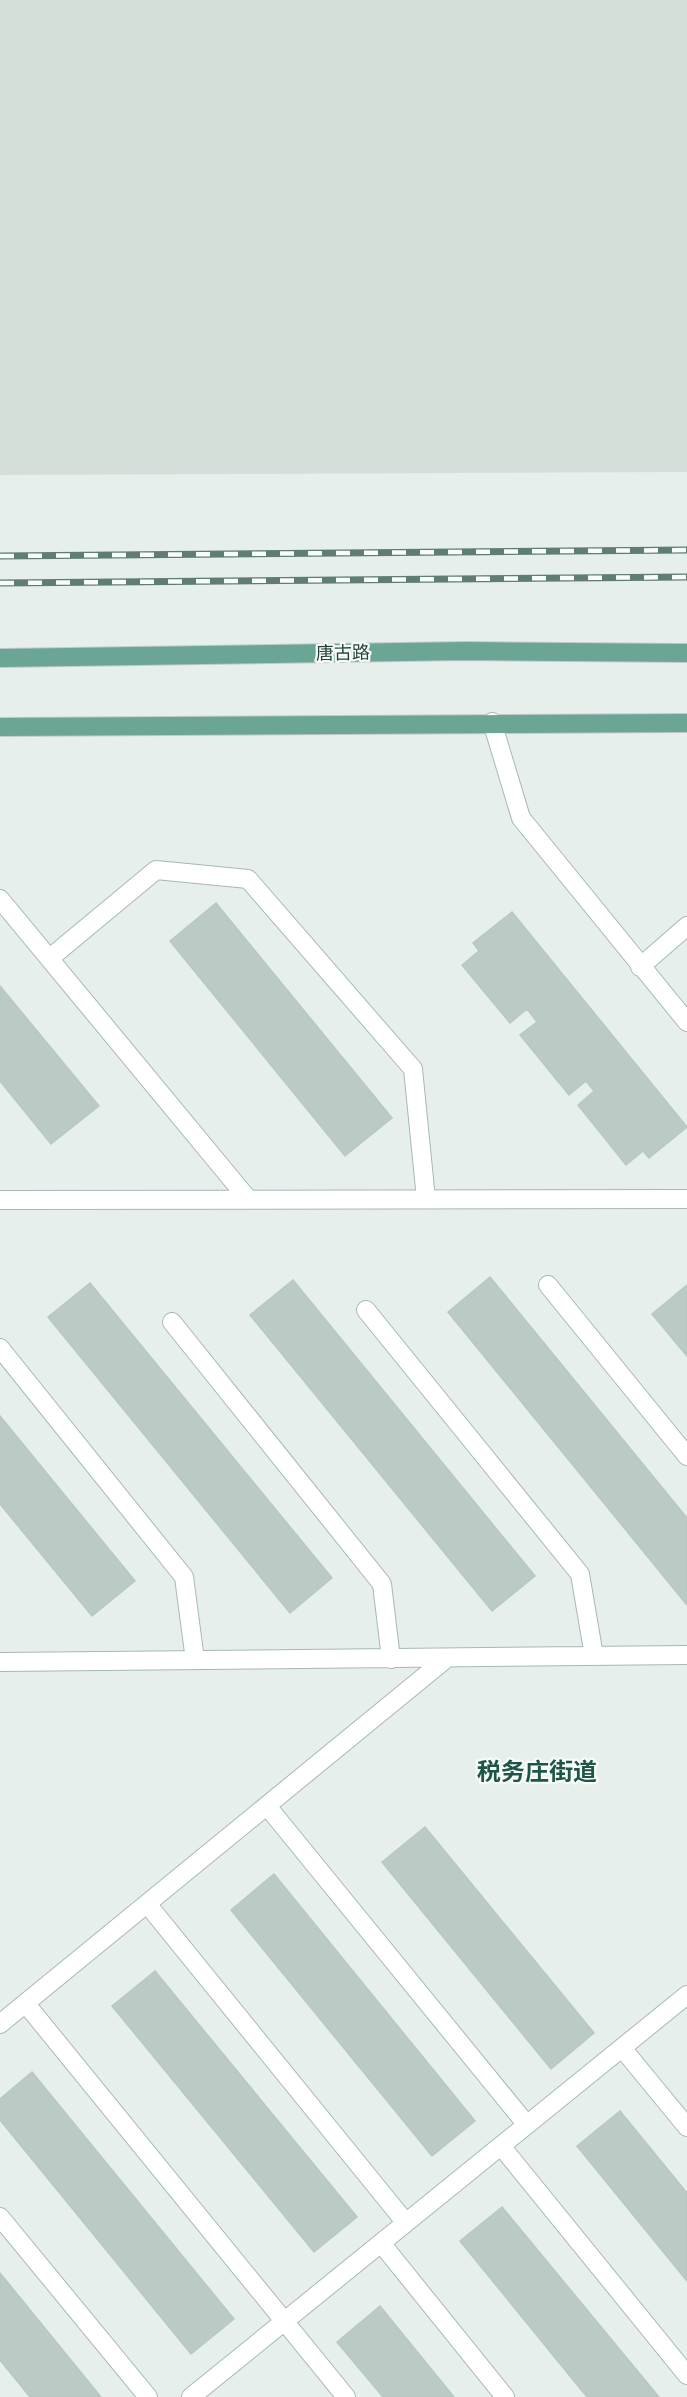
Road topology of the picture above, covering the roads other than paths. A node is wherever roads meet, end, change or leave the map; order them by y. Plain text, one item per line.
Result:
1 (687, 653) edge
2 (0, 658) edge
3 (492, 722) junction
4 (687, 723) edge
5 (0, 727) edge
6 (0, 899) edge
7 (687, 926) edge
8 (50, 958) junction
9 (640, 967) junction
10 (687, 1022) edge
11 (687, 1198) edge
12 (248, 1199) junction
13 (426, 1199) junction
14 (0, 1200) edge
15 (548, 1285) dead end
16 (366, 1310) dead end
17 (172, 1322) dead end
18 (0, 1348) edge
19 (687, 1456) edge
20 (687, 1655) edge
21 (594, 1656) junction
22 (447, 1658) junction
23 (391, 1659) junction
24 (195, 1660) junction
25 (0, 1662) edge
26 (267, 1806) junction
27 (148, 1905) junction
28 (687, 1995) edge
29 (26, 2004) junction
30 (0, 2024) edge
31 (622, 2048) junction
32 (527, 2125) junction
33 (687, 2127) edge
34 (501, 2146) junction
35 (0, 2217) edge
36 (405, 2223) junction
37 (381, 2243) junction
38 (284, 2321) junction
39 (687, 2375) edge
40 (148, 2397) edge
41 (191, 2397) edge
42 (346, 2397) edge
43 (505, 2397) edge

1 - 2 main road, 唐古路
3 - 4 main road
3 - 5 main road
3 - 9 street
6 - 8 street
7 - 9 street
8 - 12 street
8 - 13 street
9 - 10 street
11 - 13 street
12 - 13 street
12 - 14 street
15 - 19 street
16 - 21 street
17 - 23 street
18 - 24 street
20 - 21 street
21 - 22 street
22 - 23 street
22 - 26 street
23 - 24 street
24 - 25 street
26 - 27 street
26 - 32 street
27 - 29 street
27 - 36 street
28 - 31 street
29 - 30 street
29 - 38 street
31 - 32 street
31 - 33 street
32 - 34 street
34 - 36 street
34 - 39 street
35 - 40 street
36 - 37 street
37 - 38 street
37 - 43 street
38 - 41 street
38 - 42 street

